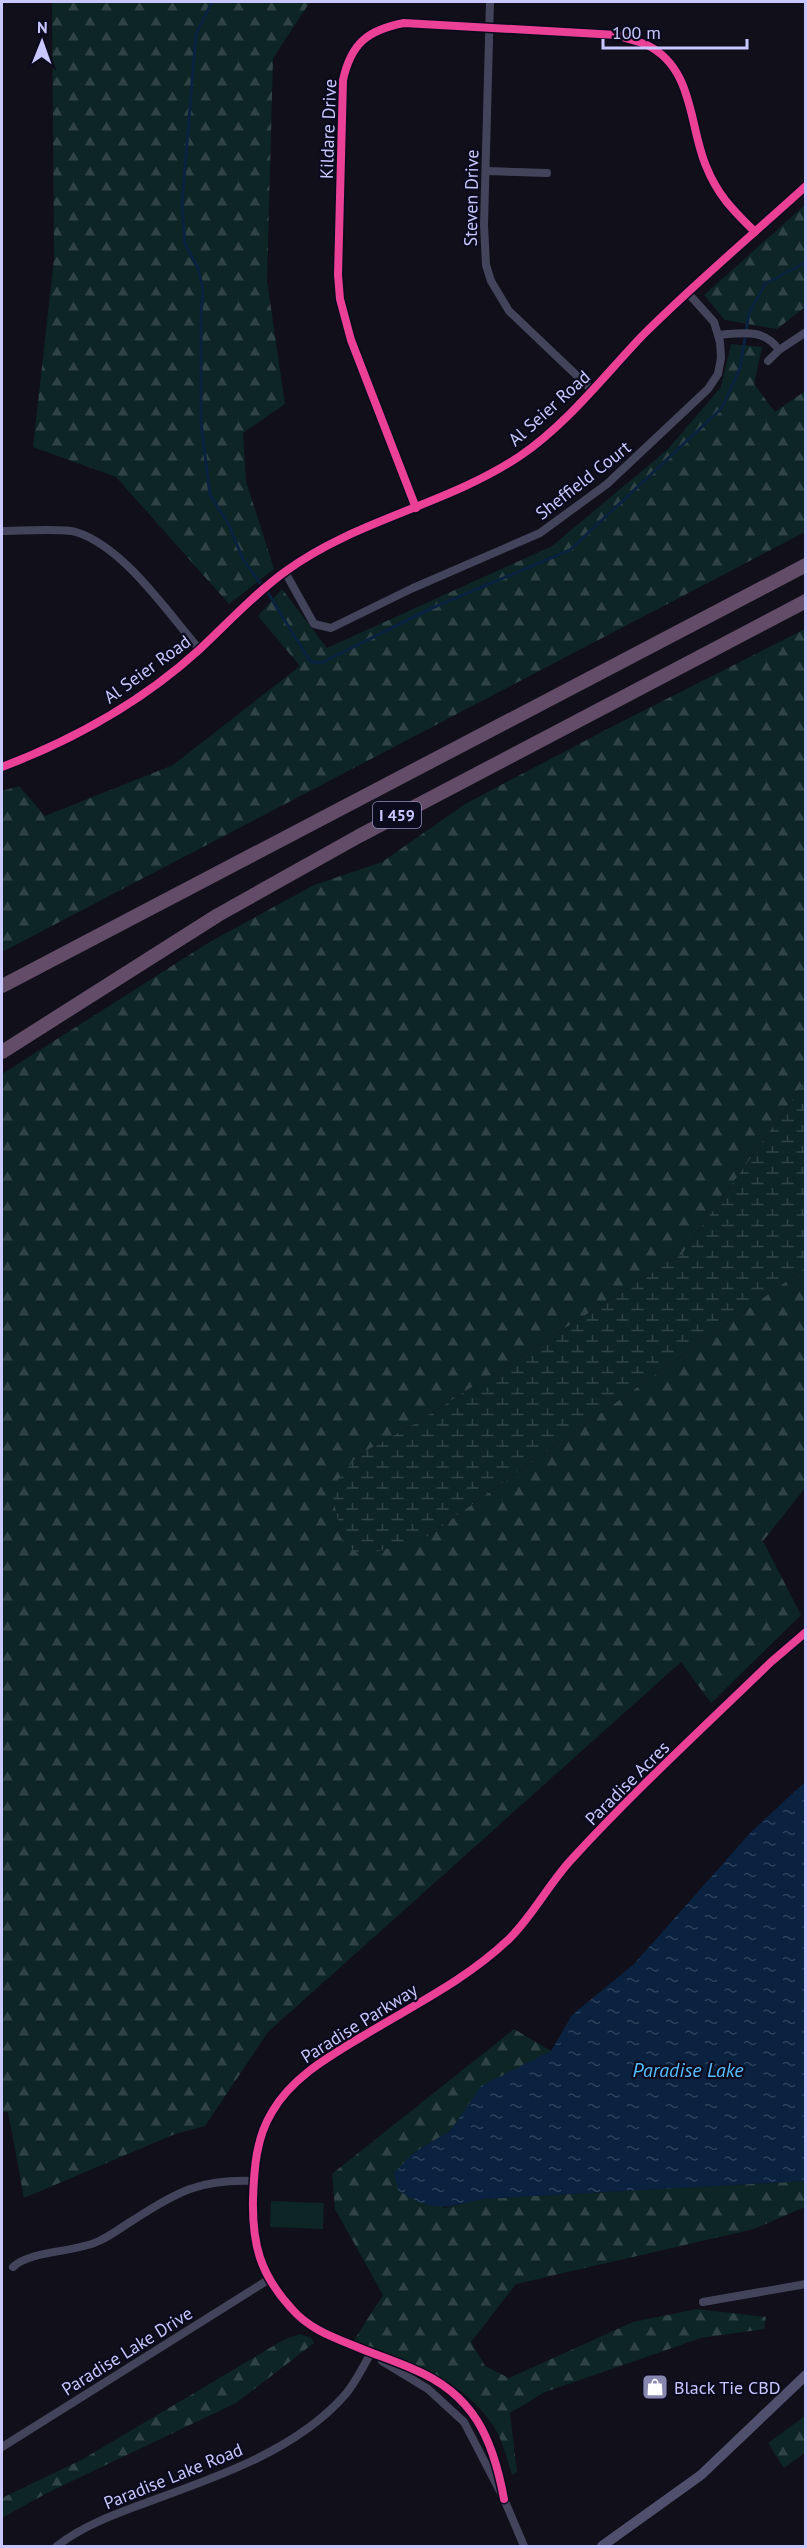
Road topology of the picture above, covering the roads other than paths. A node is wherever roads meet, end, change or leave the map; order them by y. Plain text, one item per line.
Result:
1 (490, 2) edge
2 (490, 27) junction
3 (486, 171) junction
4 (547, 173) dead end
5 (806, 186) edge
6 (755, 232) junction
7 (687, 292) junction
8 (806, 332) edge
9 (718, 335) junction
10 (779, 350) junction
11 (768, 361) dead end
12 (592, 390) junction
13 (416, 508) junction
14 (2, 531) edge
15 (806, 565) edge
16 (285, 572) junction
17 (806, 601) edge
18 (200, 650) junction
19 (2, 767) edge
20 (2, 986) edge
21 (2, 1052) edge
22 (806, 1632) edge
23 (482, 1964) joint
24 (254, 2181) junction
25 (13, 2266) dead end
26 (268, 2280) junction
27 (806, 2284) edge
28 (703, 2302) dead end
29 (371, 2354) junction
30 (806, 2375) edge
31 (2, 2447) edge
32 (504, 2499) junction
33 (57, 2547) edge
34 (525, 2547) edge
35 (602, 2547) edge

1 - 2 street, Steven Drive
2 - 3 street, Steven Drive
2 - 6 street, Kildare Drive
2 - 13 street, Kildare Drive
3 - 4 street
3 - 12 street, Steven Drive
5 - 6 street, Al Seier Road
6 - 7 street, Al Seier Road
7 - 9 street, Sheffield Court
7 - 12 street, Al Seier Road
8 - 10 street
9 - 10 street
9 - 16 street, Sheffield Court
10 - 11 street
12 - 13 street, Al Seier Road
13 - 16 street, Al Seier Road
14 - 18 street
15 - 20 highway, I 459
16 - 18 street, Al Seier Road
17 - 21 highway, I 459
18 - 19 street, Al Seier Road
22 - 23 street, Paradise Acres
23 - 24 street, Paradise Parkway
24 - 25 street
24 - 26 street, Paradise Parkway
26 - 29 street, Paradise Parkway
26 - 31 street, Paradise Lake Drive
27 - 28 street
29 - 32 street, Paradise Parkway
29 - 32 street, Paradise Parkway
29 - 33 street, Paradise Lake Road
30 - 35 main road
32 - 34 street, Paradise Parkway

